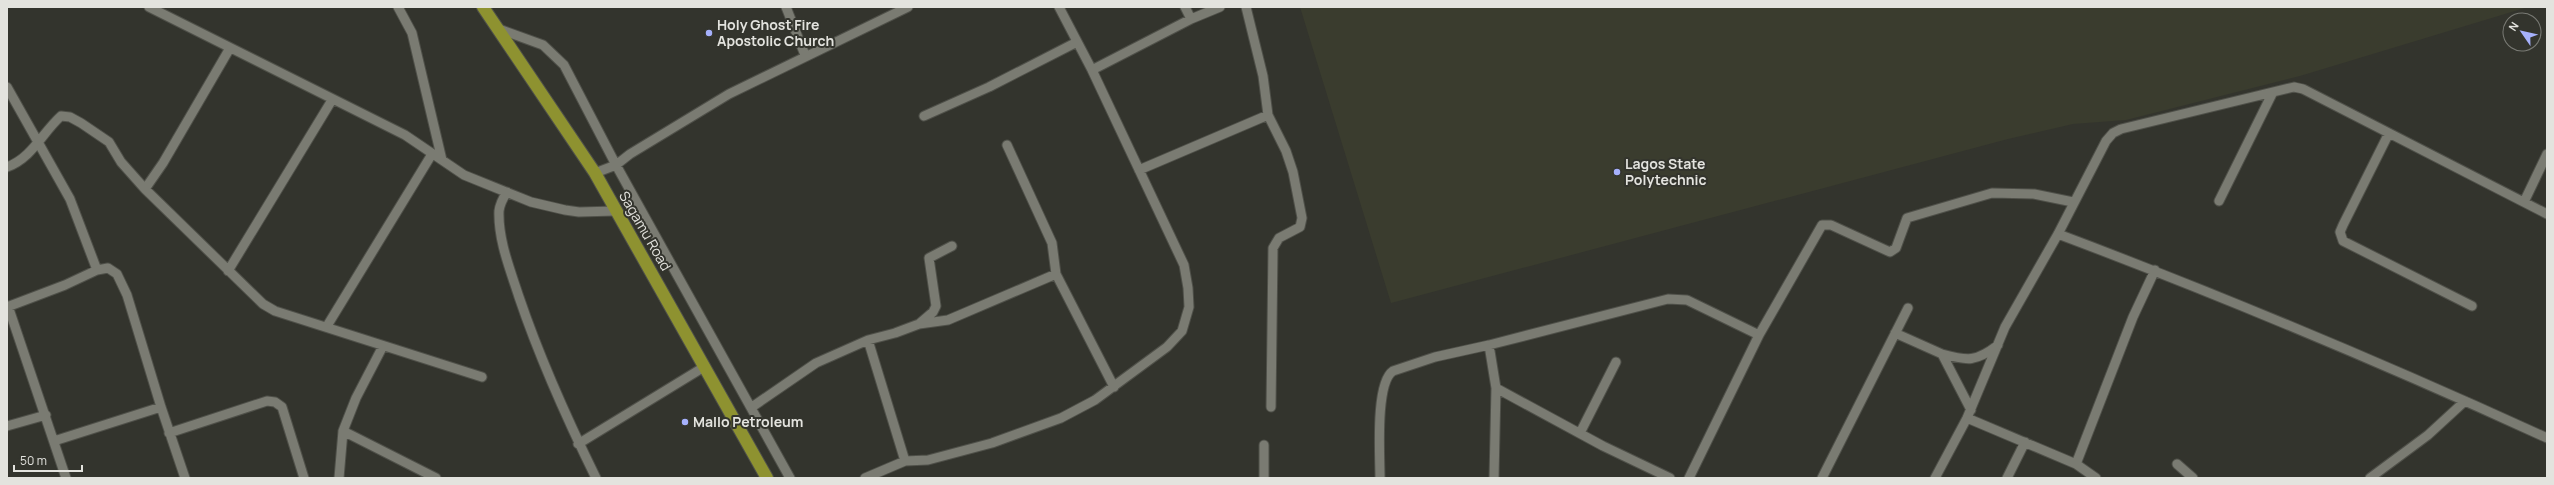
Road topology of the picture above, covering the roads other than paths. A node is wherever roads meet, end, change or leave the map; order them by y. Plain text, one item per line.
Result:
1 (149, 7) edge
2 (398, 7) edge
3 (483, 7) edge
4 (786, 7) edge
5 (1059, 7) edge
6 (1185, 7) edge
7 (1220, 7) edge
8 (1246, 7) edge
9 (904, 8) edge
10 (1191, 19) junction
11 (499, 29) junction
12 (1077, 42) junction
13 (230, 48) junction
14 (805, 55) junction
15 (1092, 70) junction
16 (7, 87) edge
17 (2272, 94) junction
18 (332, 100) junction
19 (1268, 115) junction
20 (924, 116) dead end
21 (2389, 133) junction
22 (38, 142) junction
23 (1007, 145) dead end
24 (432, 154) junction
25 (2547, 154) edge
26 (442, 160) junction
27 (616, 165) junction
28 (7, 167) edge
29 (1139, 170) junction
30 (596, 173) junction
31 (144, 189) junction
32 (507, 192) junction
33 (2219, 201) dead end
34 (2073, 202) junction
35 (2524, 202) junction
36 (615, 211) junction
37 (2547, 214) edge
38 (2058, 234) junction
39 (952, 246) dead end
40 (97, 270) junction
41 (2155, 270) junction
42 (228, 271) junction
43 (1056, 274) junction
44 (8, 306) edge
45 (2472, 306) dead end
46 (1908, 308) dead end
47 (919, 324) junction
48 (327, 326) junction
49 (1895, 333) junction
50 (1760, 335) junction
51 (868, 340) junction
52 (1489, 345) junction
53 (1998, 345) junction
54 (383, 346) junction
55 (1942, 354) junction
56 (1616, 362) dead end
57 (704, 368) junction
58 (482, 377) dead end
59 (1114, 386) junction
60 (1496, 388) junction
61 (2465, 401) junction
62 (752, 407) junction
63 (1271, 407) dead end
64 (161, 408) junction
65 (1969, 414) junction
66 (46, 415) junction
67 (7, 426) edge
68 (343, 431) junction
69 (169, 433) junction
70 (1580, 433) junction
71 (2547, 438) edge
72 (54, 441) junction
73 (2025, 442) junction
74 (578, 444) junction
75 (1264, 445) dead end
76 (905, 461) junction
77 (2076, 464) junction
78 (2177, 464) dead end
79 (66, 478) edge
80 (185, 478) edge
81 (304, 478) edge
82 (339, 478) edge
83 (436, 478) edge
84 (596, 478) edge
85 (767, 478) edge
86 (790, 478) edge
87 (866, 478) edge
88 (1264, 478) edge
89 (1380, 478) edge
90 (1494, 478) edge
91 (1670, 478) edge
92 (1689, 478) edge
93 (1822, 478) edge
94 (1935, 478) edge
95 (2007, 478) edge
96 (2096, 478) edge
97 (2193, 478) edge
98 (2370, 478) edge

1 - 13 street
2 - 26 street
3 - 11 highway, Sagamu Road
4 - 14 street
5 - 12 street
6 - 10 street
7 - 10 street
8 - 19 street
9 - 14 street
10 - 15 street
11 - 27 street
11 - 30 highway, Sagamu Road
12 - 15 street
12 - 20 street
13 - 18 street
13 - 31 street
14 - 27 street
15 - 29 street
16 - 22 street
17 - 21 street
17 - 33 street
17 - 34 street
18 - 24 street
18 - 42 street
19 - 29 street
19 - 63 street
21 - 35 street
21 - 45 street
22 - 28 street
22 - 31 street
22 - 40 street
23 - 43 street
24 - 26 street
24 - 48 street
25 - 35 street
26 - 32 street
27 - 30 street
27 - 62 street
29 - 59 street
30 - 36 highway, Sagamu Road
31 - 42 street
32 - 36 street
32 - 74 street
34 - 38 street
34 - 50 street
35 - 37 street
36 - 57 highway, Sagamu Road
38 - 41 street
38 - 53 street
39 - 47 street
40 - 44 street
40 - 64 street
41 - 61 street
41 - 77 street
42 - 48 street
43 - 47 street
43 - 59 street
44 - 66 street
46 - 49 street
47 - 51 street
48 - 54 street
49 - 55 street
49 - 93 street
50 - 52 street
50 - 92 street
51 - 62 street
51 - 76 street
52 - 60 street
52 - 89 street
53 - 55 street
53 - 65 street
54 - 58 street
54 - 68 street
55 - 65 street
56 - 70 street
57 - 74 street
57 - 85 highway, Sagamu Road
59 - 76 street
60 - 70 street
60 - 90 street
61 - 71 street
61 - 98 street
62 - 86 street
64 - 69 street
64 - 72 street
65 - 73 street
65 - 94 street
66 - 67 street
66 - 72 street
68 - 82 street
68 - 83 street
69 - 80 street
69 - 81 street
70 - 91 street
72 - 79 street
73 - 77 street
73 - 95 street
74 - 84 street
75 - 88 street
76 - 87 street
77 - 96 street
78 - 97 street

